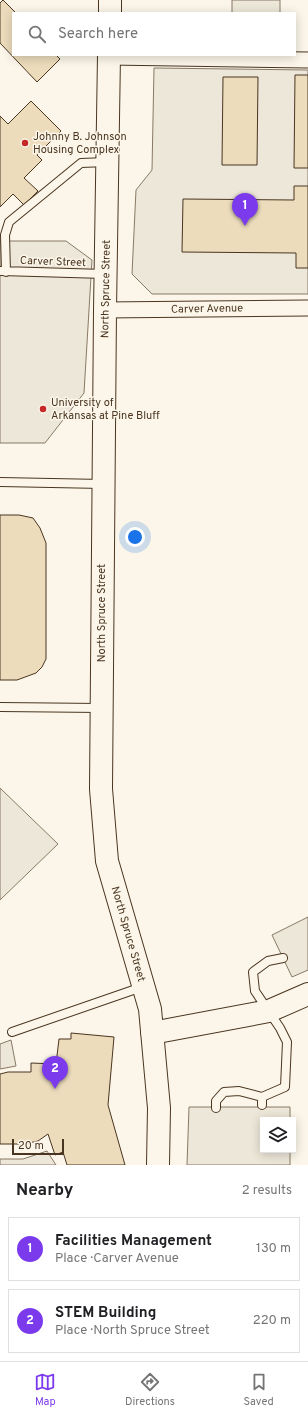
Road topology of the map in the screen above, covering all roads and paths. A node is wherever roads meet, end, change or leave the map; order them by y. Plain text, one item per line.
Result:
1 (110, 0) edge
2 (110, 12) edge
3 (109, 56) edge
4 (308, 60) edge
5 (108, 162) junction
6 (3, 272) edge
7 (106, 274) junction
8 (308, 308) edge
9 (105, 310) junction
10 (0, 482) edge
11 (104, 484) junction
12 (0, 707) edge
13 (102, 708) junction
14 (283, 958) dead end
15 (143, 986) junction
16 (308, 994) edge
17 (269, 1011) junction
18 (12, 1032) dead end
19 (152, 1033) junction
20 (216, 1108) dead end
21 (158, 1165) edge

1 - 2 street
3 - 4 street
3 - 5 street, North Spruce Street
5 - 6 lane
5 - 7 street, North Spruce Street
6 - 7 lane, Carver Street
7 - 9 street, North Spruce Street
8 - 9 street, Carver Avenue
9 - 11 street, North Spruce Street
10 - 11 lane
11 - 13 street, North Spruce Street
12 - 13 lane
13 - 15 street, North Spruce Street
14 - 17 lane
15 - 18 lane
15 - 19 street, North Spruce Street
16 - 17 street
17 - 19 street
17 - 20 lane
19 - 21 street, North Spruce Street

